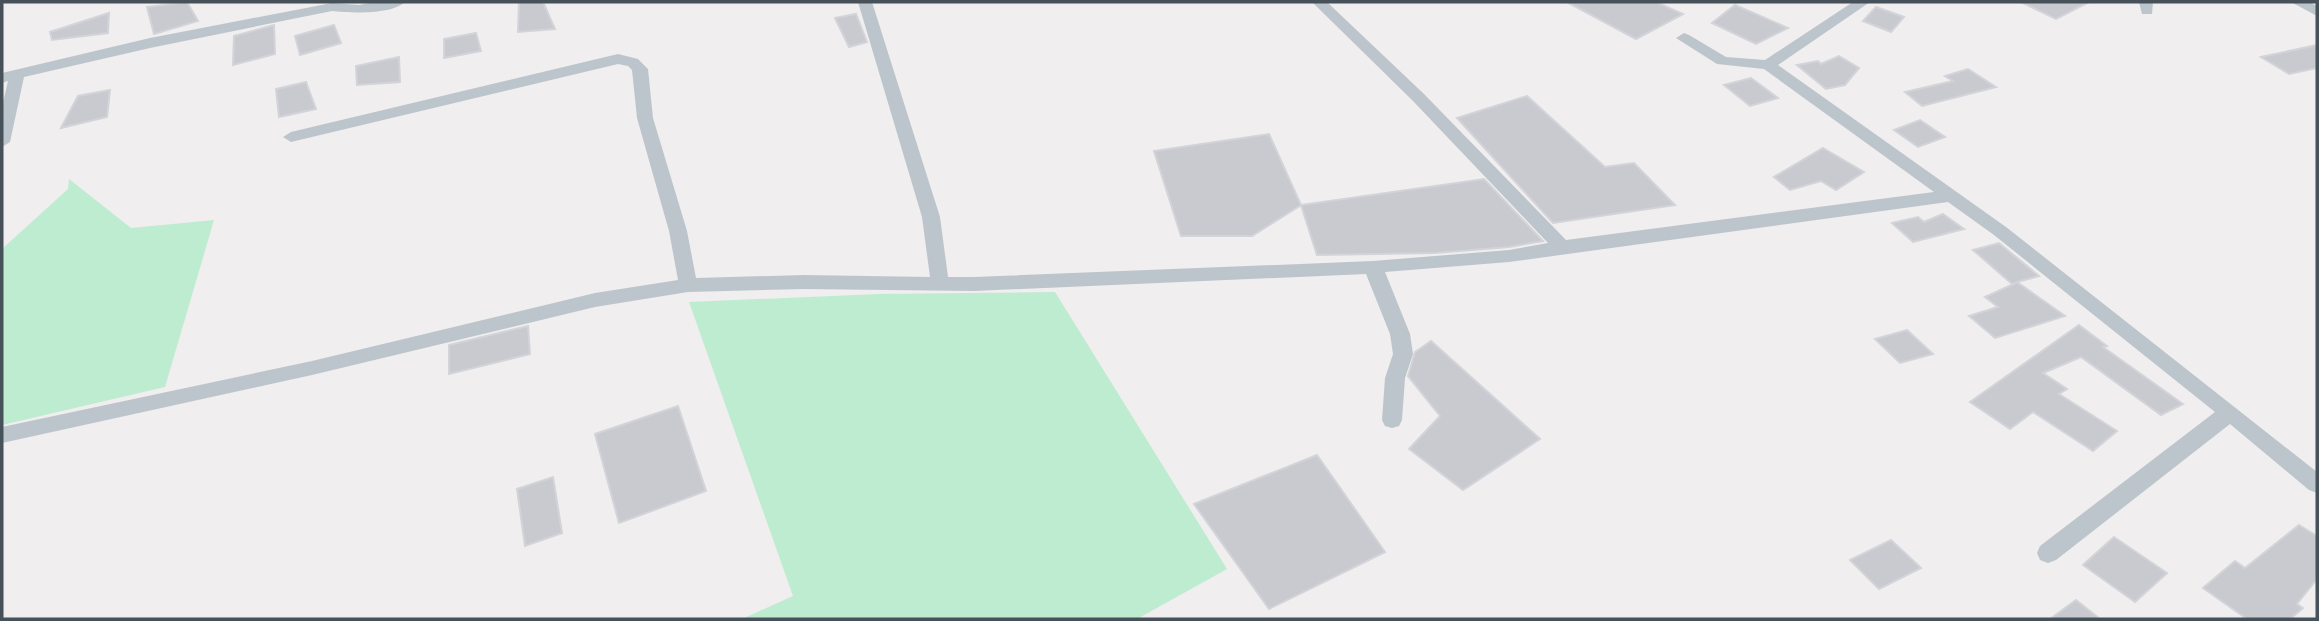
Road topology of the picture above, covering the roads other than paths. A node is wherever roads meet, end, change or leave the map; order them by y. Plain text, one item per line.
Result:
1 (398, 2) edge
2 (864, 2) edge
3 (1319, 2) edge
4 (1863, 2) edge
5 (2298, 2) edge
6 (2317, 12) edge
7 (1684, 38) dead end
8 (1768, 65) junction
9 (9, 76) edge
10 (291, 137) dead end
11 (2, 142) edge
12 (1950, 196) junction
13 (1562, 247) junction
14 (1373, 267) junction
15 (940, 284) junction
16 (688, 285) junction
17 (2230, 412) junction
18 (1392, 420) dead end
19 (2, 435) edge
20 (2317, 484) edge
21 (2048, 553) dead end

1 - 9 street
2 - 15 street
3 - 13 street
4 - 8 street
5 - 6 street
7 - 8 street
8 - 12 street
9 - 11 street
10 - 16 street
12 - 13 street
12 - 17 street
13 - 14 street
14 - 15 street
14 - 18 street
15 - 16 street
16 - 19 street
17 - 20 street
17 - 21 street

